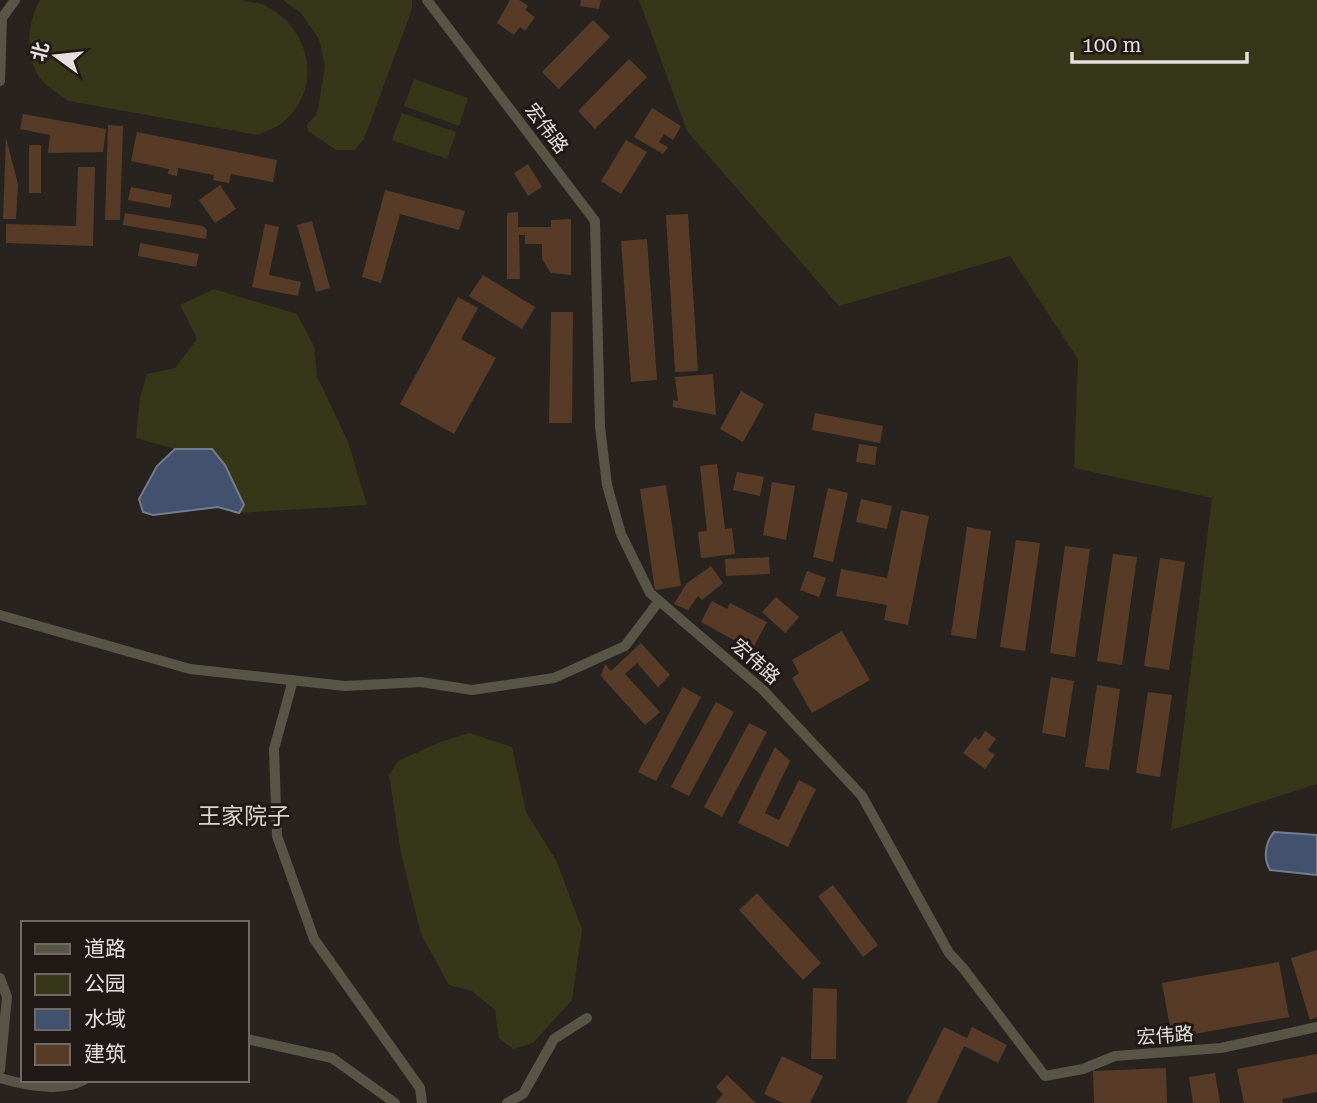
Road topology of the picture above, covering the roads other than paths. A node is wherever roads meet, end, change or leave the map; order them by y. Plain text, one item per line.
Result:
1 (15, 0) edge
2 (427, 0) edge
3 (0, 81) edge
4 (659, 601) junction
5 (0, 615) edge
6 (293, 680) junction
7 (0, 978) edge
8 (587, 1018) dead end
9 (1317, 1027) edge
10 (248, 1039) edge
11 (0, 1070) edge
12 (0, 1079) edge
13 (80, 1082) edge
14 (396, 1103) edge
15 (422, 1103) edge
16 (507, 1103) edge

1 - 3 street
2 - 4 street, 宏伟路
4 - 6 street
4 - 9 street, 宏伟路
5 - 6 street
6 - 15 street
7 - 11 street
8 - 16 street
10 - 14 street
12 - 13 street

